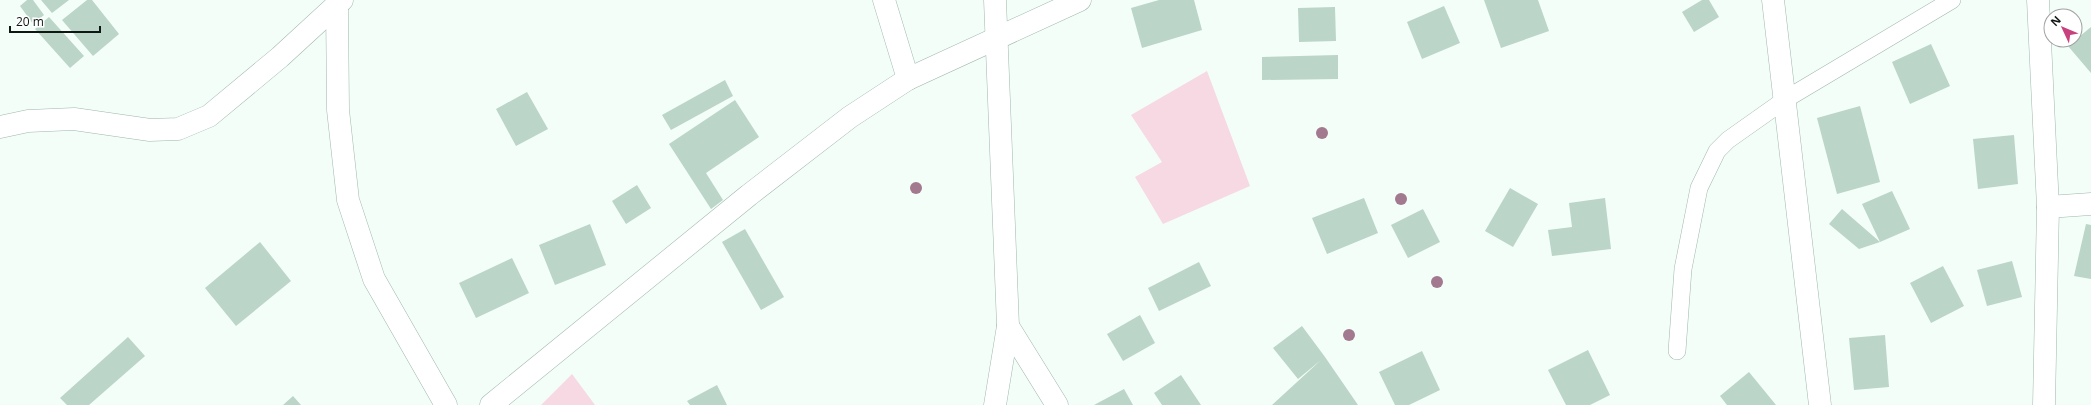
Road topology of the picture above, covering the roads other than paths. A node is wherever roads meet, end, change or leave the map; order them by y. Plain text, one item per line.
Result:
1 (884, 0) edge
2 (996, 0) edge
3 (1051, 0) edge
4 (1080, 0) edge
5 (1773, 0) edge
6 (1952, 0) edge
7 (2038, 0) edge
8 (339, 2) edge
9 (1038, 19) junction
10 (997, 40) junction
11 (908, 79) junction
12 (1786, 100) junction
13 (0, 127) edge
14 (2091, 204) edge
15 (2048, 208) junction
16 (1008, 326) junction
17 (1677, 351) dead end
18 (446, 405) edge
19 (491, 405) edge
20 (996, 405) edge
21 (1057, 405) edge
22 (1820, 405) edge
23 (2044, 405) edge

1 - 11 street
2 - 10 street
3 - 9 street
4 - 9 street
5 - 12 street
6 - 12 lane
7 - 15 street
8 - 13 street
8 - 18 street
9 - 10 street
10 - 11 street
10 - 16 street
11 - 19 street
12 - 17 lane
12 - 22 street
14 - 15 street
15 - 23 street
16 - 20 street
16 - 21 street

